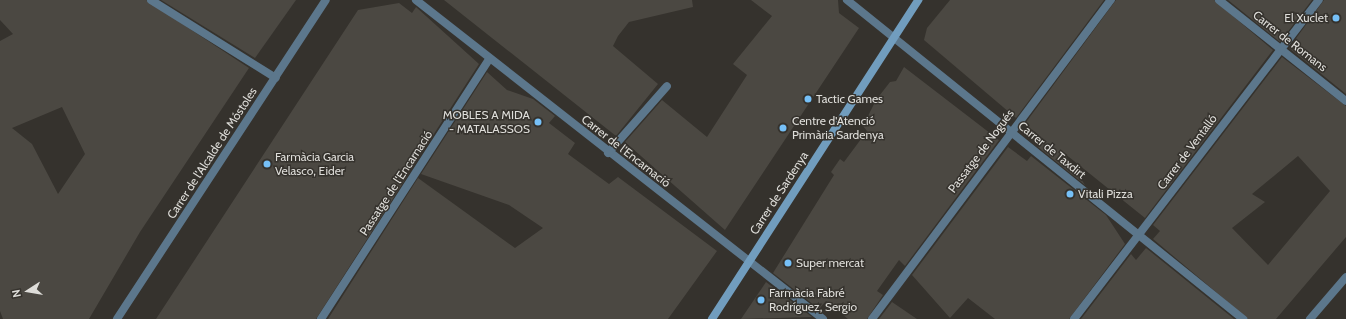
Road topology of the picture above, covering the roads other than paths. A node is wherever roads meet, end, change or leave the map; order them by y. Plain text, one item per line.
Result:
1 (151, 0) edge
2 (326, 0) edge
3 (416, 0) edge
4 (846, 0) edge
5 (918, 0) edge
6 (1111, 0) edge
7 (1219, 0) edge
8 (1319, 0) edge
9 (894, 38) junction
10 (1282, 49) junction
11 (489, 59) junction
12 (276, 78) junction
13 (667, 86) dead end
14 (1346, 101) edge
15 (1010, 132) junction
16 (608, 154) junction
17 (1139, 236) junction
18 (749, 263) junction
19 (1346, 277) edge
20 (117, 319) edge
21 (322, 319) edge
22 (712, 319) edge
23 (822, 319) edge
24 (872, 319) edge
25 (1074, 319) edge
26 (1243, 319) edge
27 (1310, 319) edge

1 - 12 street
2 - 12 street, Carrer de l'Alcalde de Móstoles
3 - 11 street, Carrer de l'Encarnació
4 - 9 street, Carrer de Taxdirt
5 - 9 street, Carrer de Sardenya
6 - 15 street, Passatge de Nogués
7 - 10 street, Carrer de Romans
8 - 10 street, Carrer de Ventalló
9 - 15 street, Carrer de Taxdirt
9 - 18 street, Carrer de Sardenya
10 - 14 street, Carrer de Romans
10 - 17 street, Carrer de Ventalló
11 - 16 street, Carrer de l'Encarnació
11 - 21 street, Passatge de l'Encarnació
12 - 20 street, Carrer de l'Alcalde de Móstoles
13 - 16 street
15 - 17 street, Carrer de Taxdirt
15 - 24 street, Passatge de Nogués
16 - 18 street, Carrer de l'Encarnació
17 - 25 street, Carrer de Ventalló
17 - 26 street, Carrer de Taxdirt
18 - 22 street, Carrer de Sardenya
18 - 23 street, Carrer de l'Encarnació
19 - 27 street

